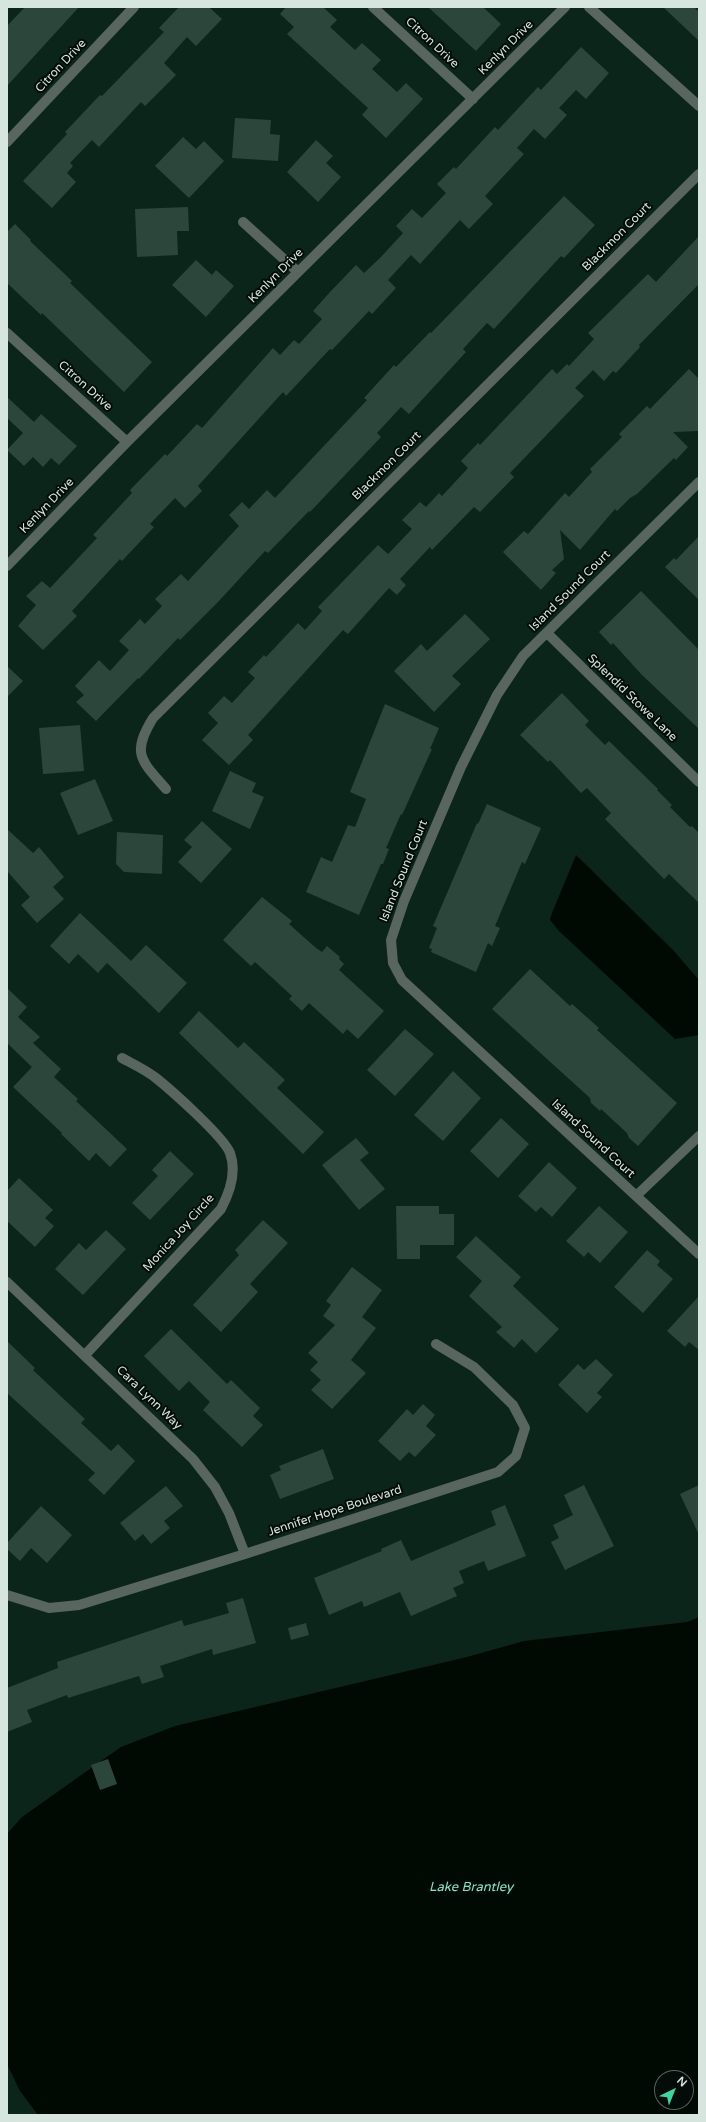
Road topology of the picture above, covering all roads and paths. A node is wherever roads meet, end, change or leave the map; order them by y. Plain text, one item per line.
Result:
1 (134, 7) edge
2 (373, 7) edge
3 (565, 7) edge
4 (589, 7) edge
5 (473, 99) junction
6 (699, 106) edge
7 (7, 142) edge
8 (699, 174) edge
9 (243, 222) dead end
10 (298, 272) junction
11 (7, 333) edge
12 (127, 442) junction
13 (699, 482) edge
14 (7, 566) edge
15 (547, 633) junction
16 (699, 782) edge
17 (166, 789) dead end
18 (122, 1058) dead end
19 (699, 1136) edge
20 (636, 1196) junction
21 (699, 1254) edge
22 (7, 1282) edge
23 (436, 1344) dead end
24 (85, 1355) junction
25 (245, 1554) junction
26 (7, 1595) edge

1 - 7 street, Citron Drive
2 - 5 street, Citron Drive
3 - 5 street, Kenlyn Drive
4 - 6 street
5 - 10 street, Kenlyn Drive
8 - 17 street, Blackmon Court
9 - 10 street
10 - 12 street, Kenlyn Drive
11 - 12 street, Citron Drive
12 - 14 street, Kenlyn Drive
13 - 15 street, Island Sound Court
15 - 16 street, Splendid Stowe Lane
15 - 20 street, Island Sound Court
18 - 24 street, Monica Joy Circle
19 - 20 street
20 - 21 street, Island Sound Court
22 - 24 street, Cara Lynn Way
23 - 25 street, Jennifer Hope Boulevard
24 - 25 street, Cara Lynn Way
25 - 26 street, Jennifer Hope Boulevard

